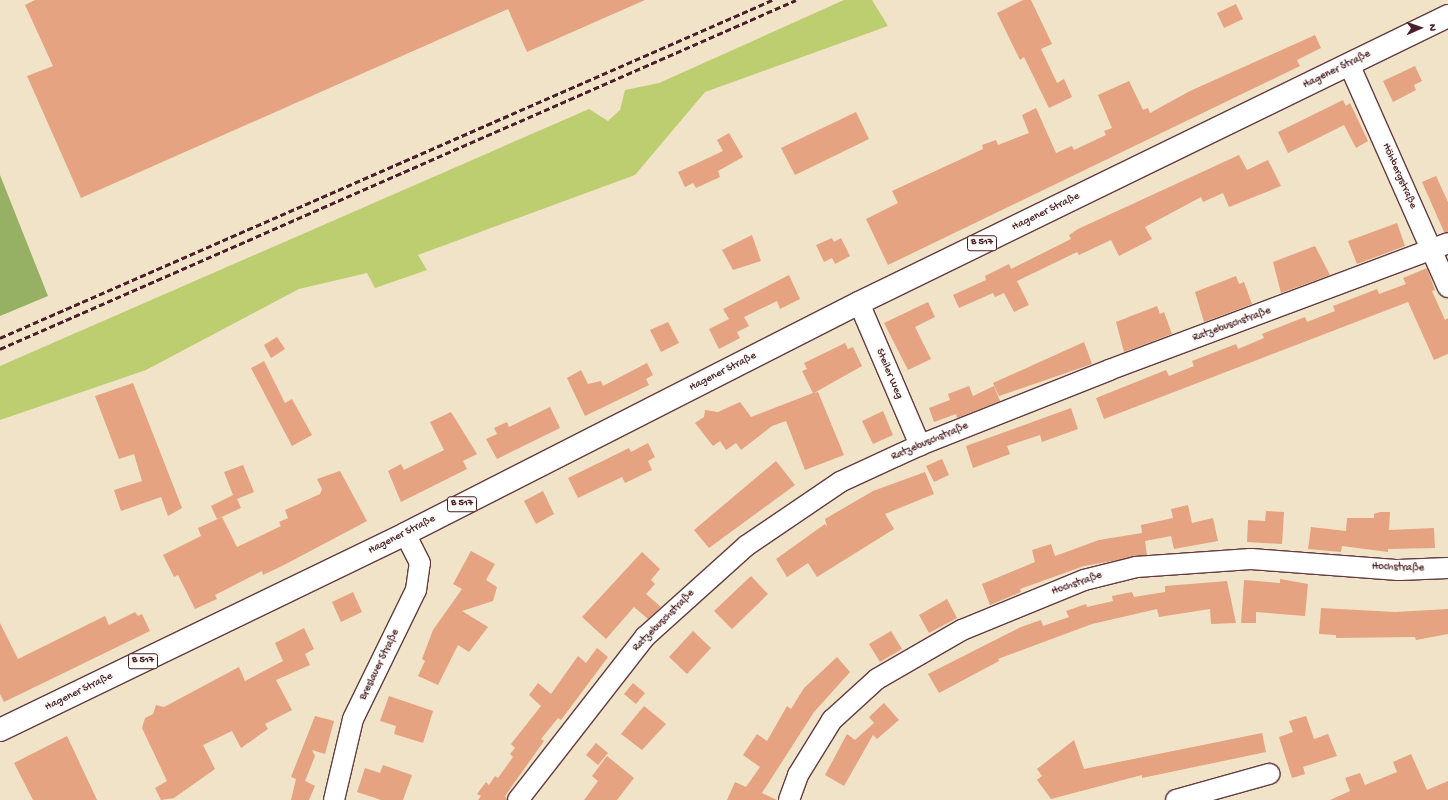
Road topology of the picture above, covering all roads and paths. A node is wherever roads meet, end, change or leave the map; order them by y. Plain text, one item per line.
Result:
1 (1448, 16) edge
2 (1349, 64) junction
3 (1440, 247) edge
4 (1448, 287) edge
5 (858, 303) junction
6 (920, 445) junction
7 (405, 534) junction
8 (1448, 568) edge
9 (0, 730) edge
10 (1269, 774) dead end
11 (334, 800) edge
12 (518, 800) edge
13 (789, 800) edge
14 (1176, 800) edge

1 - 2 main road, Hagener Straße / B 517
2 - 3 street, Höhbergstraße
2 - 5 main road, Hagener Straße / B 517
3 - 4 street, Höhbergstraße
3 - 6 street, Ratzebuschstraße
5 - 6 street, Steiler Weg
5 - 7 main road, Hagener Straße / B 517
6 - 12 street, Ratzebuschstraße
7 - 9 main road, Hagener Straße / B 517
7 - 11 street, Breslauer Straße
8 - 13 street, Hochstraße
10 - 14 street

